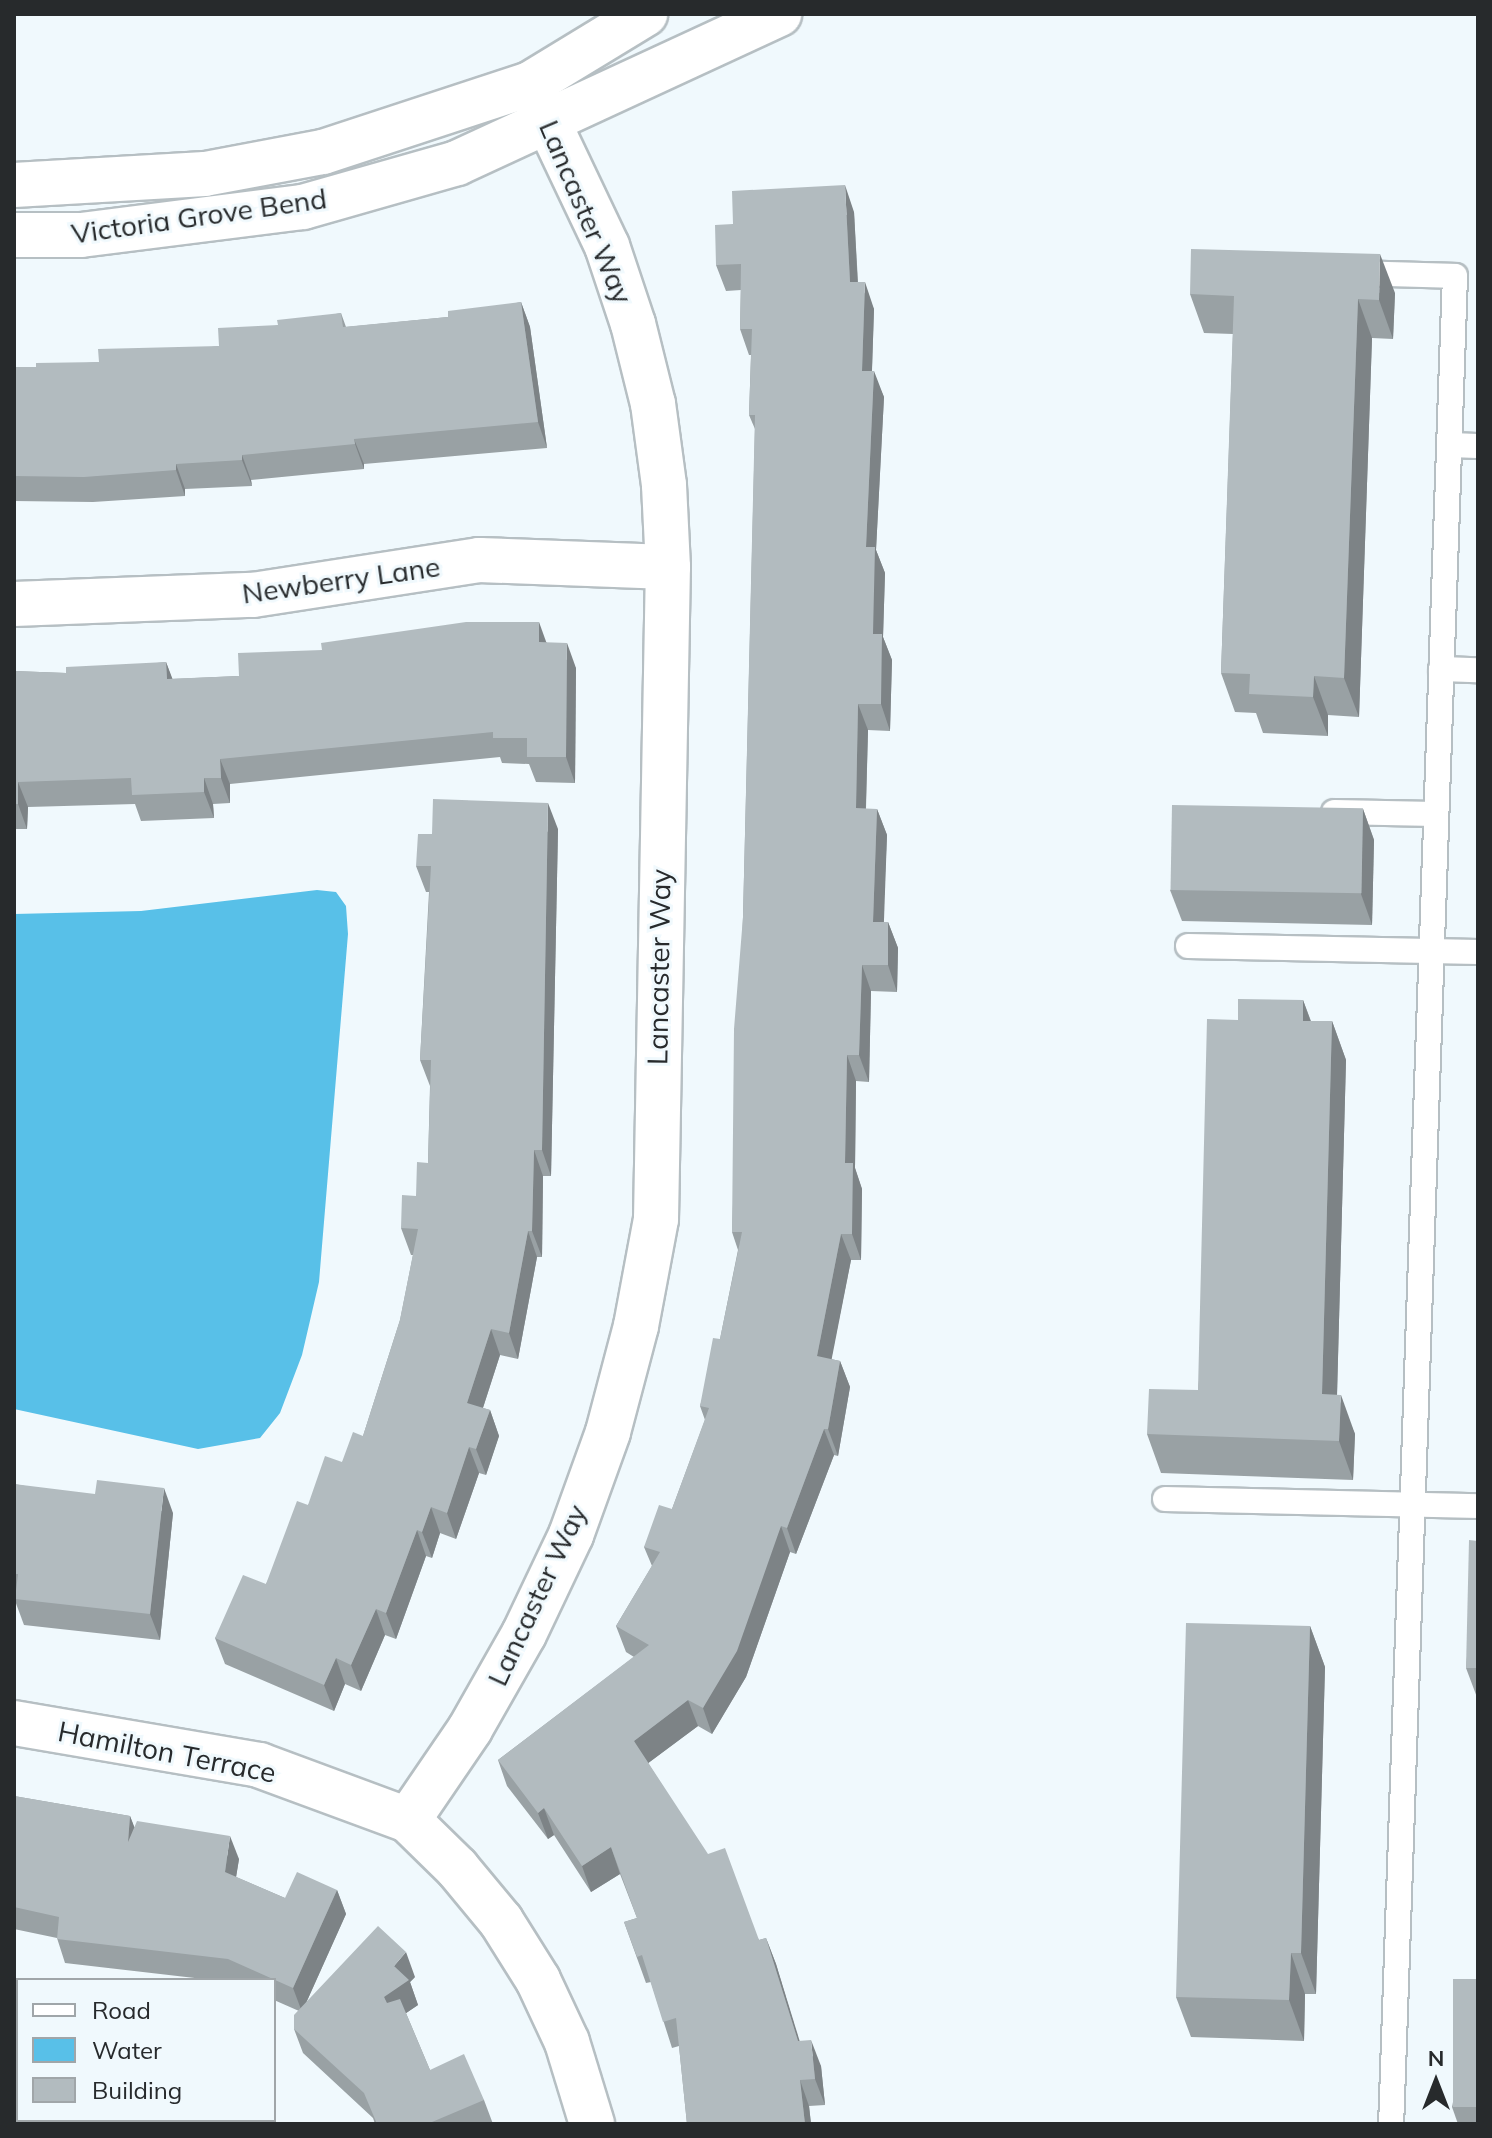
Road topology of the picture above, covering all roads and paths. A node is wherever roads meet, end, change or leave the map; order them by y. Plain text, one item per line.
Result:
1 (645, 14) edge
2 (779, 14) edge
3 (530, 84) junction
4 (549, 122) junction
5 (14, 185) edge
6 (14, 235) edge
7 (1328, 272) edge
8 (1450, 445) junction
9 (1478, 446) edge
10 (668, 567) junction
11 (14, 604) edge
12 (1441, 669) junction
13 (1478, 670) edge
14 (1307, 811) edge
15 (1436, 814) junction
16 (1188, 946) dead end
17 (1431, 951) junction
18 (1478, 952) edge
19 (1165, 1499) dead end
20 (1410, 1504) junction
21 (1478, 1506) edge
22 (14, 1723) edge
23 (408, 1820) junction
24 (592, 2124) edge
25 (1391, 2124) edge

1 - 3 street, Victoria Grove Bend
2 - 4 street, Victoria Grove Bend
3 - 4 street, Lancaster Way
3 - 5 street, Victoria Grove Bend
4 - 6 street, Victoria Grove Bend
4 - 10 street, Lancaster Way
7 - 8 lane
8 - 9 lane
8 - 12 lane
10 - 11 street, Newberry Lane
10 - 23 street, Lancaster Way
12 - 13 lane
12 - 15 lane
14 - 15 lane
15 - 17 lane
16 - 17 lane
17 - 18 lane
17 - 20 lane
19 - 20 lane
20 - 21 lane
20 - 25 lane
22 - 23 street, Hamilton Terrace
23 - 24 street

